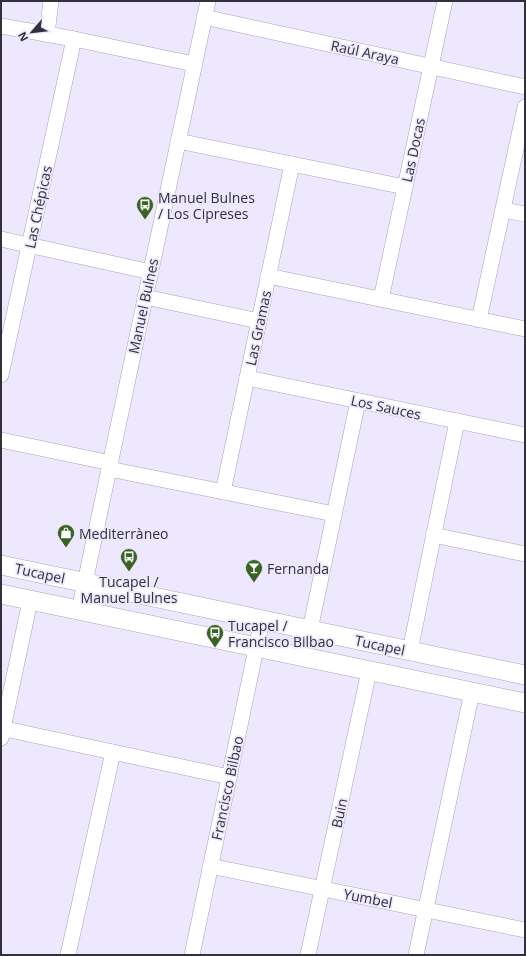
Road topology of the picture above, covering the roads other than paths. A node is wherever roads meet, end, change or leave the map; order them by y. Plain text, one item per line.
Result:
1 (51, 1) edge
2 (208, 1) edge
3 (445, 1) edge
4 (204, 17) junction
5 (1, 26) edge
6 (47, 34) junction
7 (74, 39) junction
8 (194, 64) junction
9 (431, 66) junction
10 (525, 87) edge
11 (525, 107) edge
12 (178, 141) junction
13 (292, 164) junction
14 (405, 187) junction
15 (503, 210) junction
16 (525, 214) edge
17 (1, 239) edge
18 (30, 245) junction
19 (151, 272) junction
20 (268, 276) junction
21 (145, 297) junction
22 (381, 300) junction
23 (479, 320) junction
24 (259, 321) junction
25 (525, 329) edge
26 (3, 352) edge
27 (1, 375) edge
28 (247, 378) junction
29 (358, 401) junction
30 (457, 421) junction
31 (525, 435) edge
32 (1, 440) edge
33 (110, 466) junction
34 (223, 492) junction
35 (334, 514) junction
36 (433, 535) junction
37 (525, 554) edge
38 (1, 565) edge
39 (85, 582) junction
40 (1, 594) edge
41 (30, 601) junction
42 (79, 611) junction
43 (262, 620) junction
44 (310, 630) junction
45 (257, 648) junction
46 (410, 651) junction
47 (368, 671) junction
48 (525, 676) edge
49 (472, 692) junction
50 (525, 703) edge
51 (2, 732) edge
52 (113, 752) junction
53 (229, 777) junction
54 (210, 866) junction
55 (322, 889) junction
56 (426, 910) junction
57 (525, 930) edge
58 (68, 955) edge
59 (192, 955) edge
60 (308, 955) edge
61 (416, 955) edge

1 - 6 street
2 - 4 street, Manuel Bulnes
3 - 9 street, Las Docas
4 - 8 street, Manuel Bulnes
4 - 9 street, Raúl Araya
5 - 6 street
6 - 7 street
7 - 8 street
7 - 18 street, Las Chépicas
8 - 12 street, Manuel Bulnes
9 - 10 street, Raúl Araya
9 - 14 street, Las Docas
11 - 15 street
12 - 13 street
12 - 19 street, Manuel Bulnes
13 - 14 street
13 - 20 street, Las Gramas
14 - 22 street, Las Docas
15 - 16 street
15 - 23 street
17 - 18 street
18 - 19 street
18 - 26 street, Las Chépicas
19 - 21 street, Manuel Bulnes
20 - 22 street
20 - 24 street, Las Gramas
21 - 24 street
21 - 33 street, Manuel Bulnes
22 - 23 street
23 - 25 street
24 - 28 street, Las Gramas
26 - 27 street, Las Chépicas
28 - 29 street, Los Sauces
28 - 34 street, Las Gramas
29 - 30 street, Los Sauces
29 - 35 street
30 - 31 street, Los Sauces
30 - 36 street
32 - 33 street
33 - 34 street
33 - 39 street, Manuel Bulnes
34 - 35 street
35 - 44 street
36 - 37 street
36 - 46 street
38 - 39 main road, Tucapel
39 - 42 street, Manuel Bulnes
39 - 43 main road, Tucapel
40 - 41 main road, Tucapel
41 - 42 main road, Tucapel
41 - 51 street
42 - 45 main road, Tucapel
43 - 44 main road, Tucapel
43 - 45 street, Francisco Bilbao
44 - 46 main road, Tucapel
45 - 47 main road, Tucapel
45 - 53 street, Francisco Bilbao
46 - 48 main road, Tucapel
47 - 49 main road, Tucapel
47 - 55 street, Buin
49 - 50 main road, Tucapel
49 - 56 street
51 - 52 street
52 - 53 street
52 - 58 street
53 - 54 street, Francisco Bilbao
54 - 55 street, Yumbel
54 - 59 street, Francisco Bilbao
55 - 56 street, Yumbel
55 - 60 street, Buin
56 - 57 street, Yumbel
56 - 61 street

